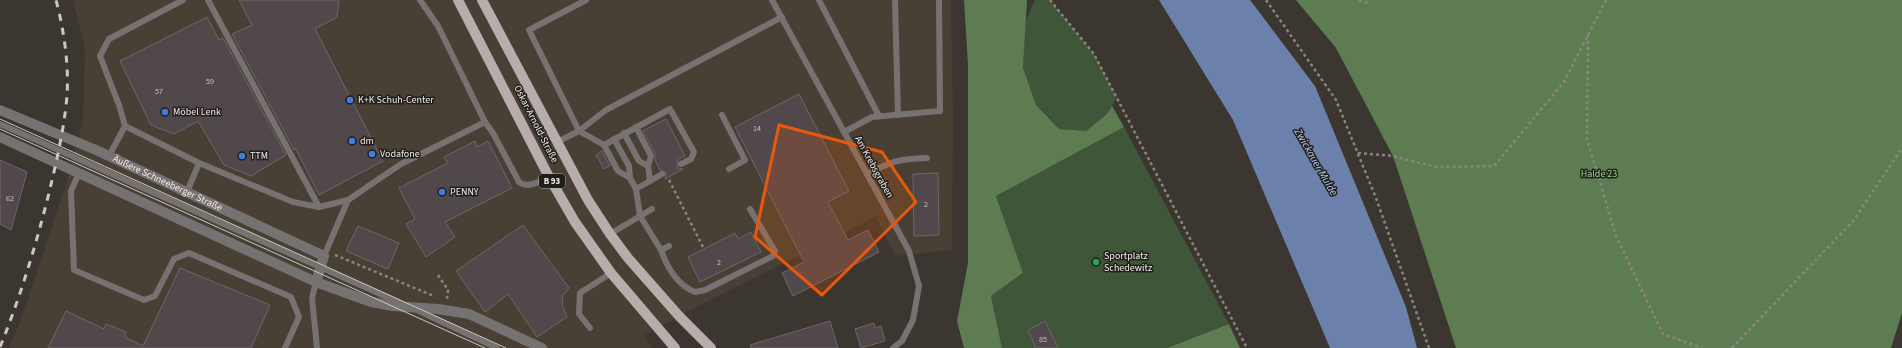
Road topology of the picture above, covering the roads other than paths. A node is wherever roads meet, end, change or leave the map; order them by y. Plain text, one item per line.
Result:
1 (183, 0) edge
2 (208, 0) edge
3 (420, 0) edge
4 (458, 0) edge
5 (482, 0) edge
6 (586, 0) edge
7 (772, 0) edge
8 (819, 0) edge
9 (895, 0) edge
10 (939, 0) edge
11 (782, 17) junction
12 (0, 110) edge
13 (722, 115) dead end
14 (898, 115) junction
15 (879, 116) junction
16 (485, 122) junction
17 (0, 124) edge
18 (124, 126) junction
19 (636, 127) junction
20 (579, 131) junction
21 (844, 132) junction
22 (624, 133) junction
23 (0, 137) edge
24 (614, 139) junction
25 (557, 142) junction
26 (604, 145) junction
27 (109, 156) junction
28 (927, 158) dead end
29 (199, 162) junction
30 (681, 164) dead end
31 (648, 166) junction
32 (729, 169) dead end
33 (79, 172) junction
34 (867, 174) junction
35 (665, 176) road end
36 (549, 177) junction
37 (630, 178) junction
38 (650, 181) junction
39 (636, 189) junction
40 (187, 192) junction
41 (348, 200) junction
42 (318, 207) junction
43 (750, 208) dead end
44 (652, 209) dead end
45 (640, 216) junction
46 (610, 234) junction
47 (669, 246) dead end
48 (661, 250) junction
49 (325, 254) junction
50 (321, 267) junction
51 (611, 272) junction
52 (316, 282) junction
53 (409, 306) junction
54 (590, 328) dead end
55 (285, 348) edge
56 (317, 348) edge
57 (497, 348) edge
58 (542, 348) edge
59 (676, 348) edge
60 (711, 348) edge
61 (893, 348) edge

1 - 18 lane
2 - 42 lane
3 - 16 lane
4 - 36 main road, Oskar-Arnold-Straße / B 93
5 - 25 main road, Oskar-Arnold-Straße / B 93
6 - 20 lane
7 - 11 lane, Am Krebsgraben
8 - 15 lane
9 - 14 lane
10 - 14 lane
11 - 20 lane
11 - 21 lane, Am Krebsgraben
12 - 27 street, Äußere Schneeberger Straße
13 - 32 lane
14 - 15 lane
15 - 21 lane
16 - 36 lane
16 - 41 lane
17 - 50 lane, Äußere Schneeberger Straße
18 - 27 lane
18 - 29 lane
19 - 22 lane
19 - 30 lane
19 - 31 lane
20 - 25 lane
20 - 26 lane
21 - 34 lane, Am Krebsgraben
22 - 24 lane
22 - 31 lane
23 - 33 street, Äußere Schneeberger Straße
24 - 26 lane
24 - 37 lane
25 - 46 main road, Oskar-Arnold-Straße / B 93
26 - 37 lane
27 - 40 street, Äußere Schneeberger Straße
28 - 34 lane
29 - 40 lane
29 - 42 lane
31 - 38 lane
33 - 52 street, Äußere Schneeberger Straße
33 - 55 lane
34 - 61 lane, Am Krebsgraben
35 - 38 lane
36 - 51 main road, Oskar-Arnold-Straße / B 93
37 - 39 lane
38 - 39 lane
39 - 45 lane
40 - 49 street, Äußere Schneeberger Straße
41 - 42 lane
41 - 49 lane
43 - 48 lane
44 - 45 lane
45 - 46 lane
45 - 48 lane
46 - 60 main road, Oskar-Arnold-Straße / B 93
47 - 48 lane
49 - 50 street
50 - 52 street
50 - 53 lane, Äußere Schneeberger Straße
51 - 54 lane
51 - 59 main road, Oskar-Arnold-Straße / B 93
52 - 53 street, Äußere Schneeberger Straße
52 - 56 lane
53 - 57 lane, Äußere Schneeberger Straße
53 - 58 street, Äußere Schneeberger Straße

